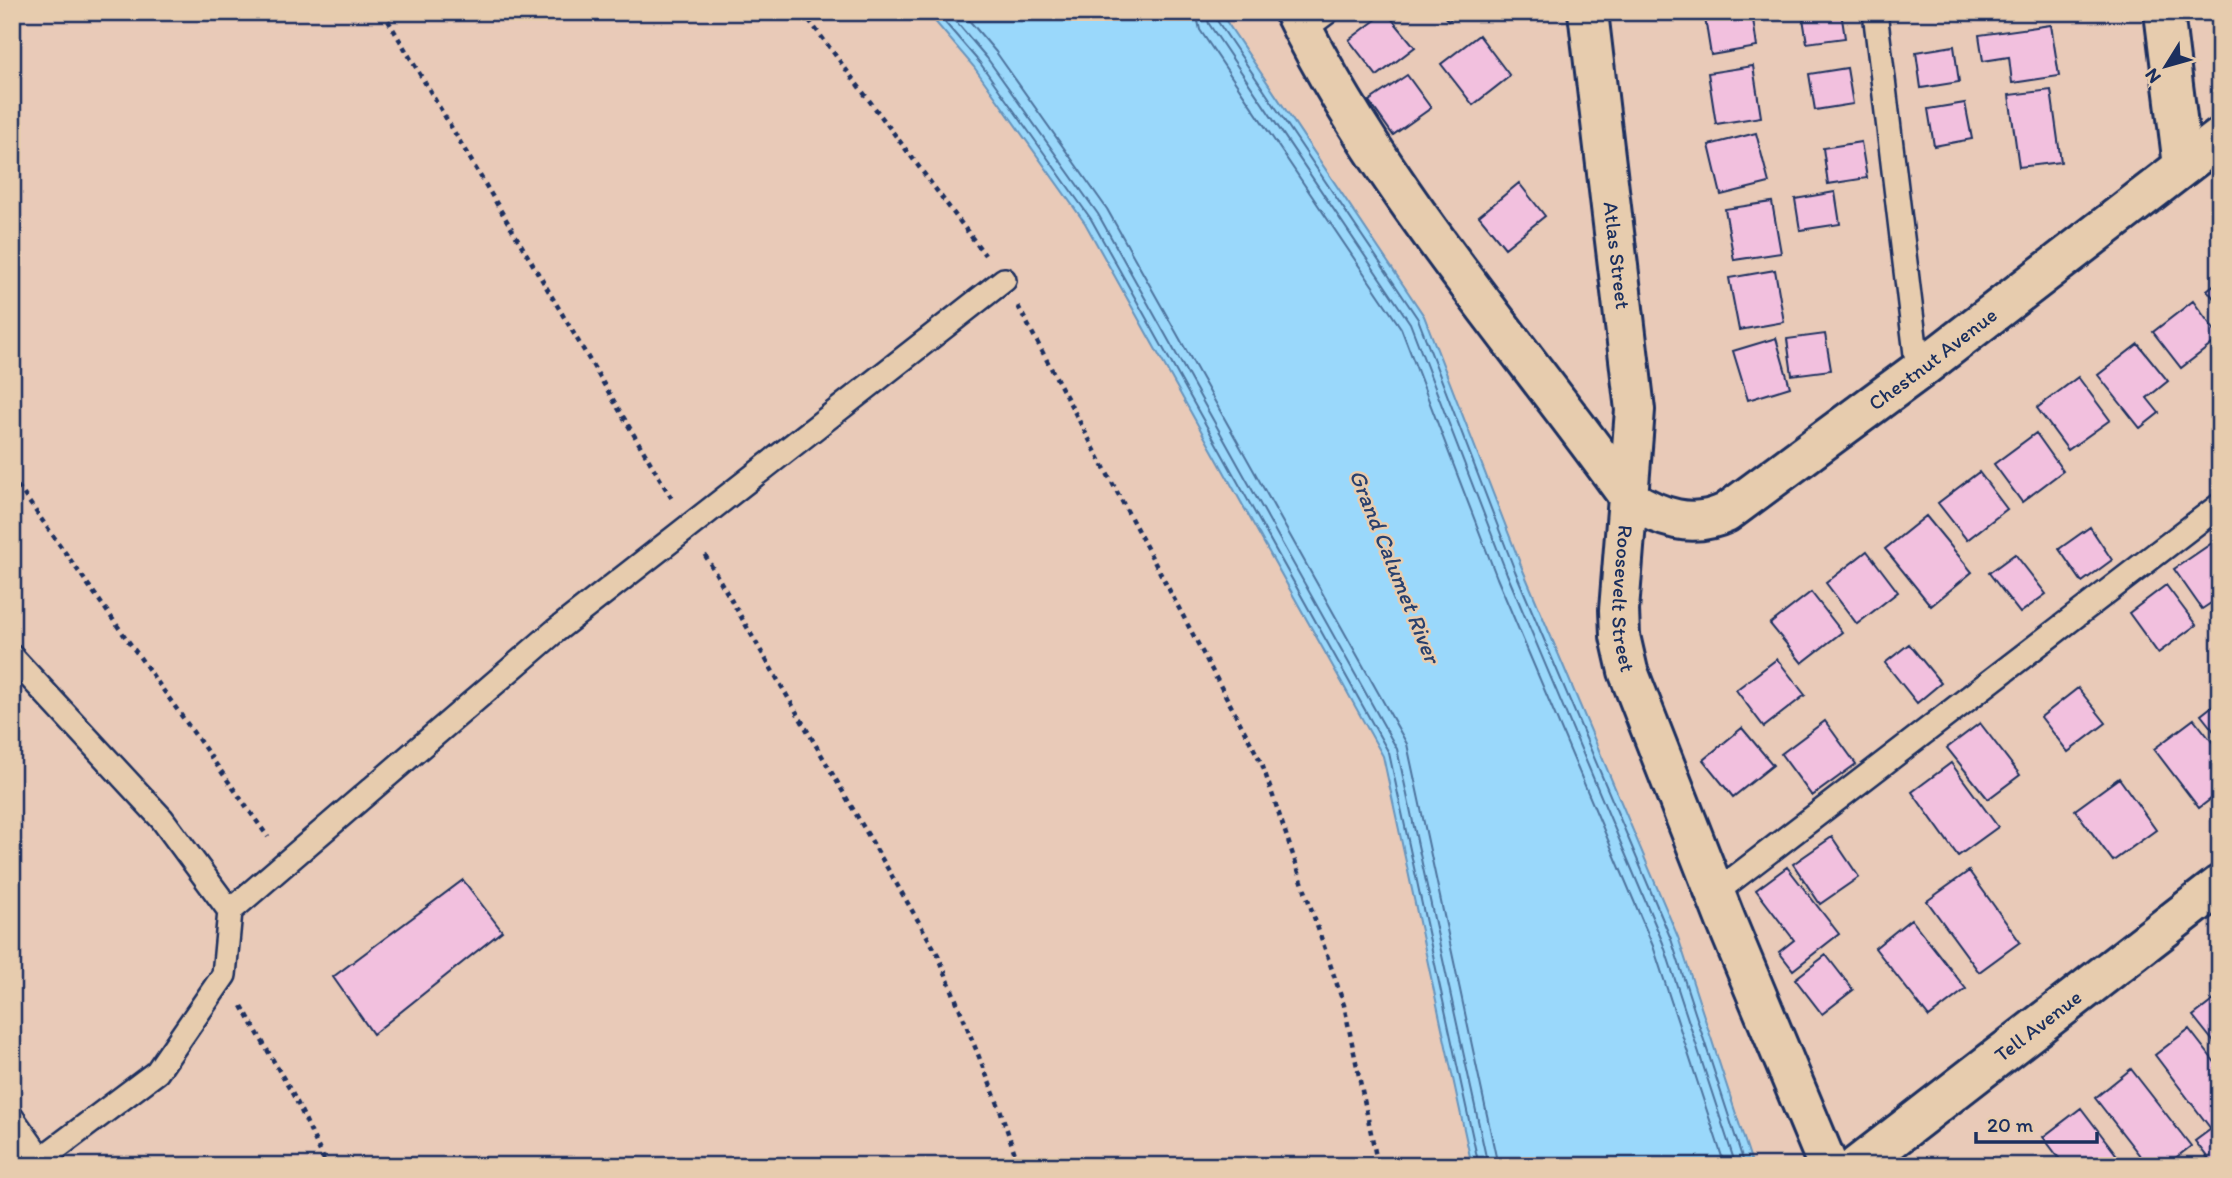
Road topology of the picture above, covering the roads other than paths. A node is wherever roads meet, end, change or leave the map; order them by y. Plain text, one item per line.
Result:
1 (1587, 12) edge
2 (1875, 12) edge
3 (2164, 12) edge
4 (1308, 18) edge
5 (2220, 138) edge
6 (2183, 166) junction
7 (1004, 280) road end
8 (1918, 371) junction
9 (1630, 499) junction
10 (2220, 505) edge
11 (12, 657) edge
12 (2220, 885) edge
13 (1715, 893) junction
14 (230, 911) junction
15 (12, 1118) edge
16 (37, 1162) edge
17 (1828, 1166) edge
18 (1857, 1166) edge

1 - 9 street, Atlas Street
2 - 8 lane
3 - 6 street
4 - 9 street, Roosevelt Street
5 - 6 street, Chestnut Avenue
6 - 8 street, Chestnut Avenue
7 - 14 lane
8 - 9 street, Chestnut Avenue
9 - 13 street, Roosevelt Street
10 - 13 lane
11 - 14 lane
12 - 18 street, Tell Avenue
13 - 17 street, Roosevelt Street
14 - 16 lane
15 - 16 lane

